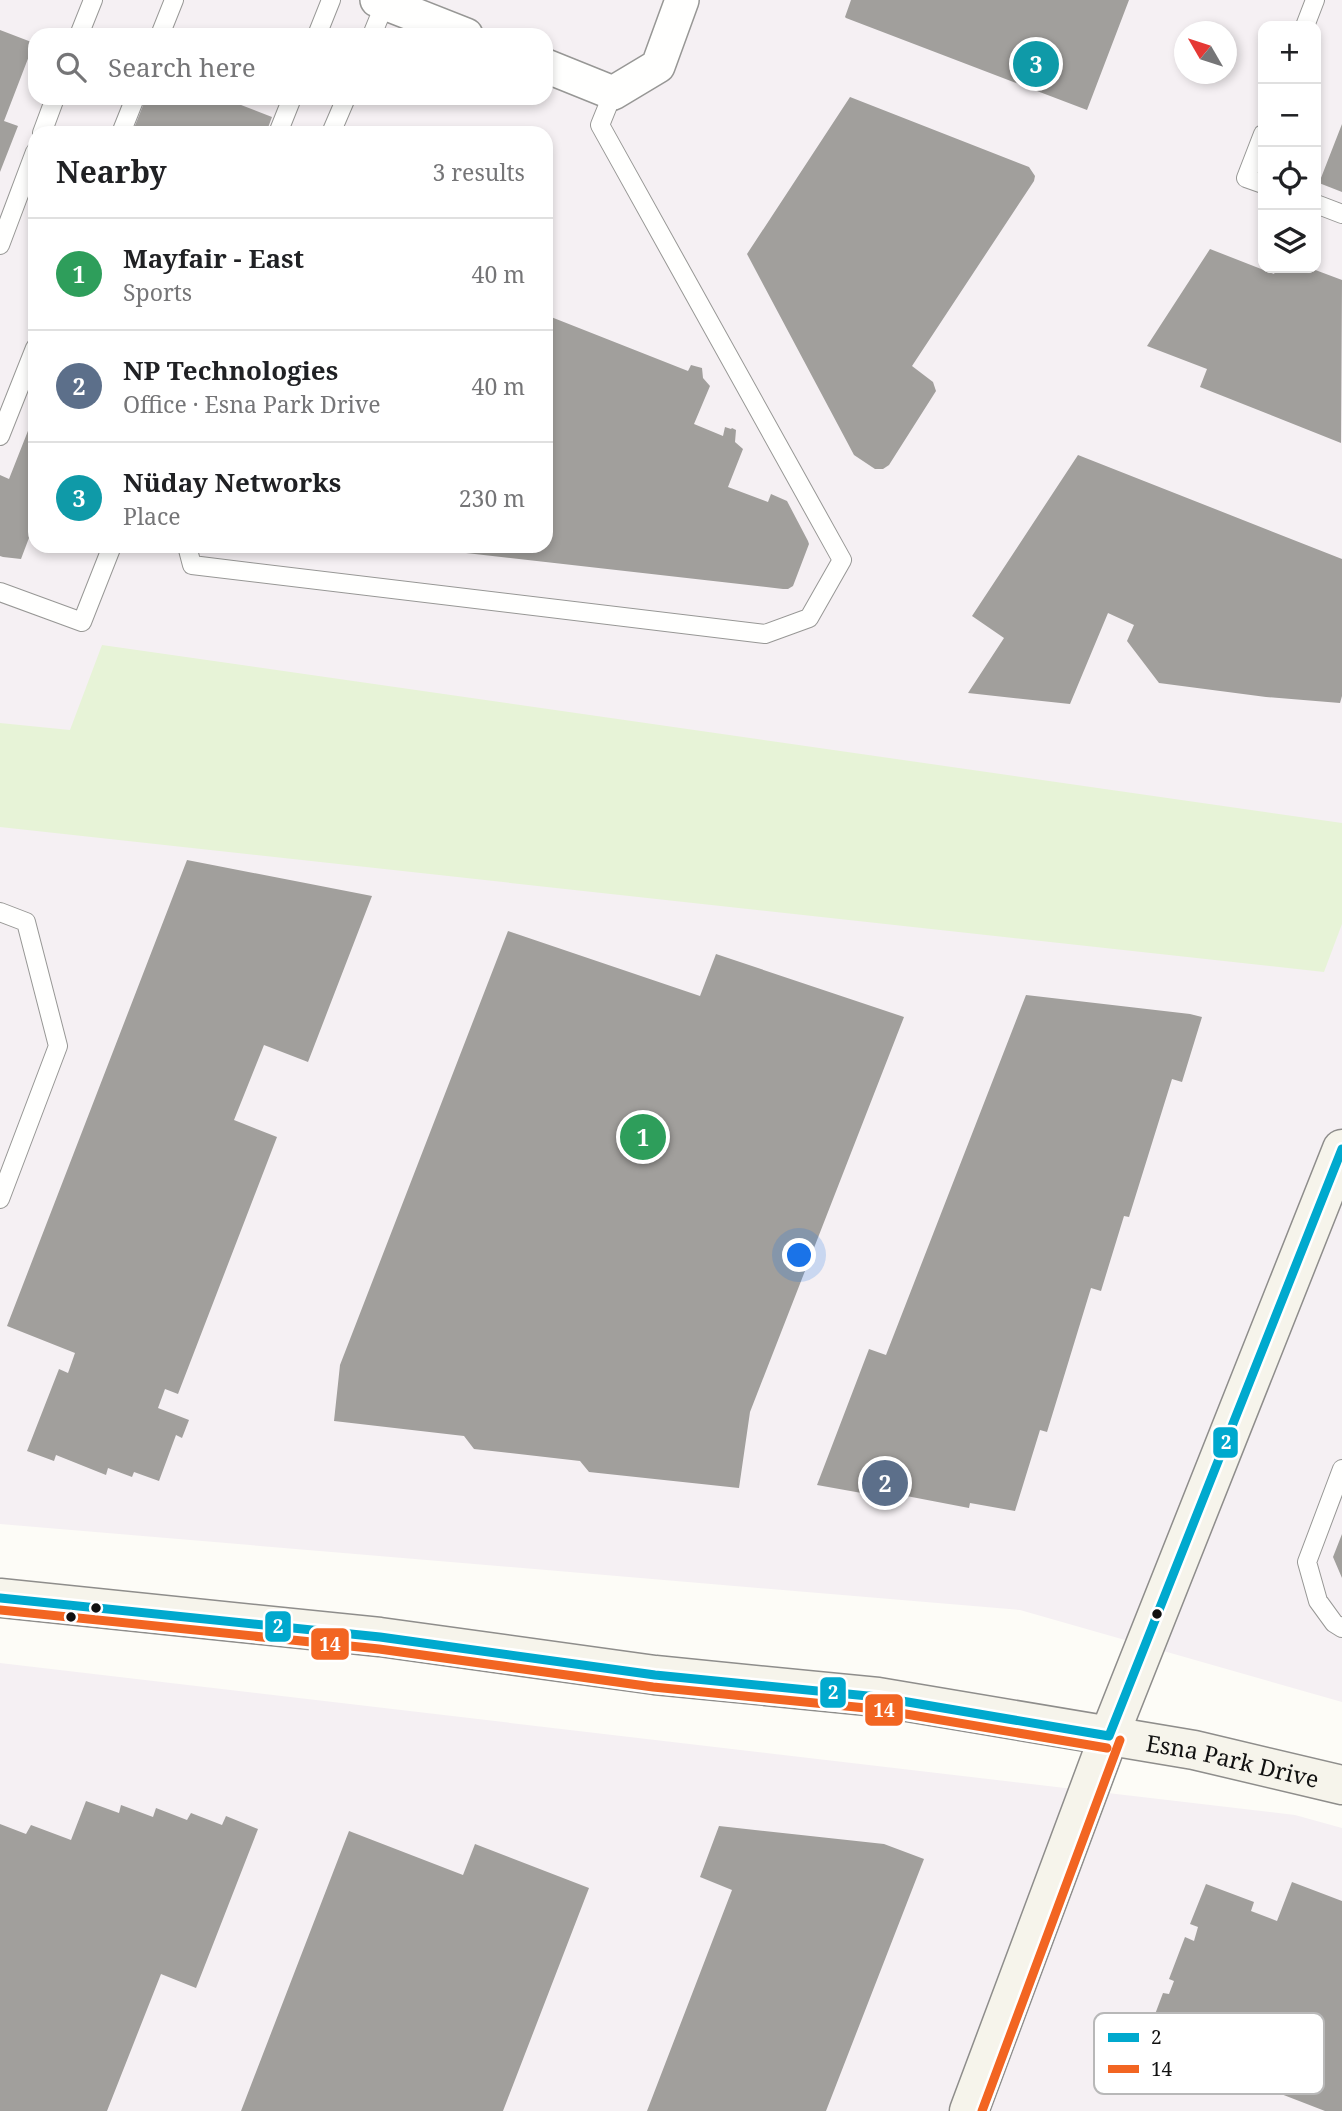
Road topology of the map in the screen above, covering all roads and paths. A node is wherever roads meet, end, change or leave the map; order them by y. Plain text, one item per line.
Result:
1 (93, 0) edge
2 (174, 0) edge
3 (331, 0) edge
4 (682, 0) edge
5 (1315, 0) edge
6 (381, 2) edge
7 (1307, 21) edge
8 (82, 28) edge
9 (163, 28) edge
10 (320, 28) edge
11 (374, 28) edge
12 (448, 28) edge
13 (553, 69) edge
14 (613, 93) junction
15 (52, 105) edge
16 (132, 105) edge
17 (289, 105) edge
18 (343, 105) edge
19 (45, 126) edge
20 (124, 126) edge
21 (281, 126) edge
22 (334, 126) edge
23 (1258, 147) edge
24 (28, 171) edge
25 (1258, 182) edge
26 (1321, 206) edge
27 (1342, 215) edge
28 (0, 245) edge
29 (28, 366) edge
30 (0, 436) edge
31 (109, 553) edge
32 (189, 553) edge
33 (0, 592) edge
34 (0, 912) edge
35 (1342, 1149) edge
36 (0, 1199) edge
37 (1342, 1469) edge
38 (0, 1598) edge
39 (1342, 1628) edge
40 (1109, 1736) junction
41 (1342, 1785) edge
42 (969, 2111) edge

1 - 8 lane
2 - 9 lane
3 - 10 lane
4 - 14 street
5 - 7 lane
6 - 11 lane
6 - 12 street
13 - 14 street
14 - 32 lane
15 - 19 lane
16 - 20 lane
17 - 21 lane
18 - 22 lane
23 - 25 lane
24 - 28 lane
26 - 27 lane
29 - 30 lane
31 - 33 lane
34 - 36 lane
35 - 40 street
37 - 39 lane
38 - 40 street, Esna Park Drive
40 - 41 street, Esna Park Drive
40 - 42 street

